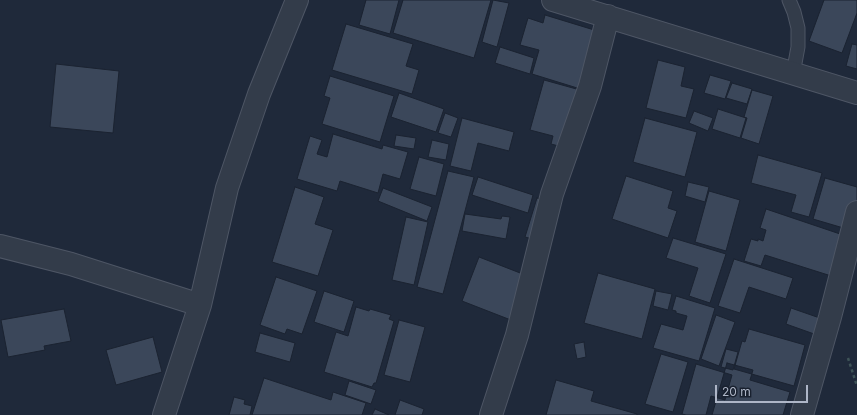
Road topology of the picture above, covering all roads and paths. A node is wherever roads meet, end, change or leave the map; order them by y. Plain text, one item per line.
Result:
1 (297, 0) edge
2 (553, 0) edge
3 (789, 0) edge
4 (608, 16) junction
5 (793, 74) junction
6 (857, 93) edge
7 (857, 212) edge
8 (0, 246) edge
9 (200, 305) junction
10 (164, 415) edge
11 (491, 415) edge
12 (802, 415) edge

1 - 9 street
2 - 4 street
3 - 5 lane
4 - 5 street
4 - 11 street
5 - 6 street
7 - 12 street
8 - 9 street
9 - 10 street

